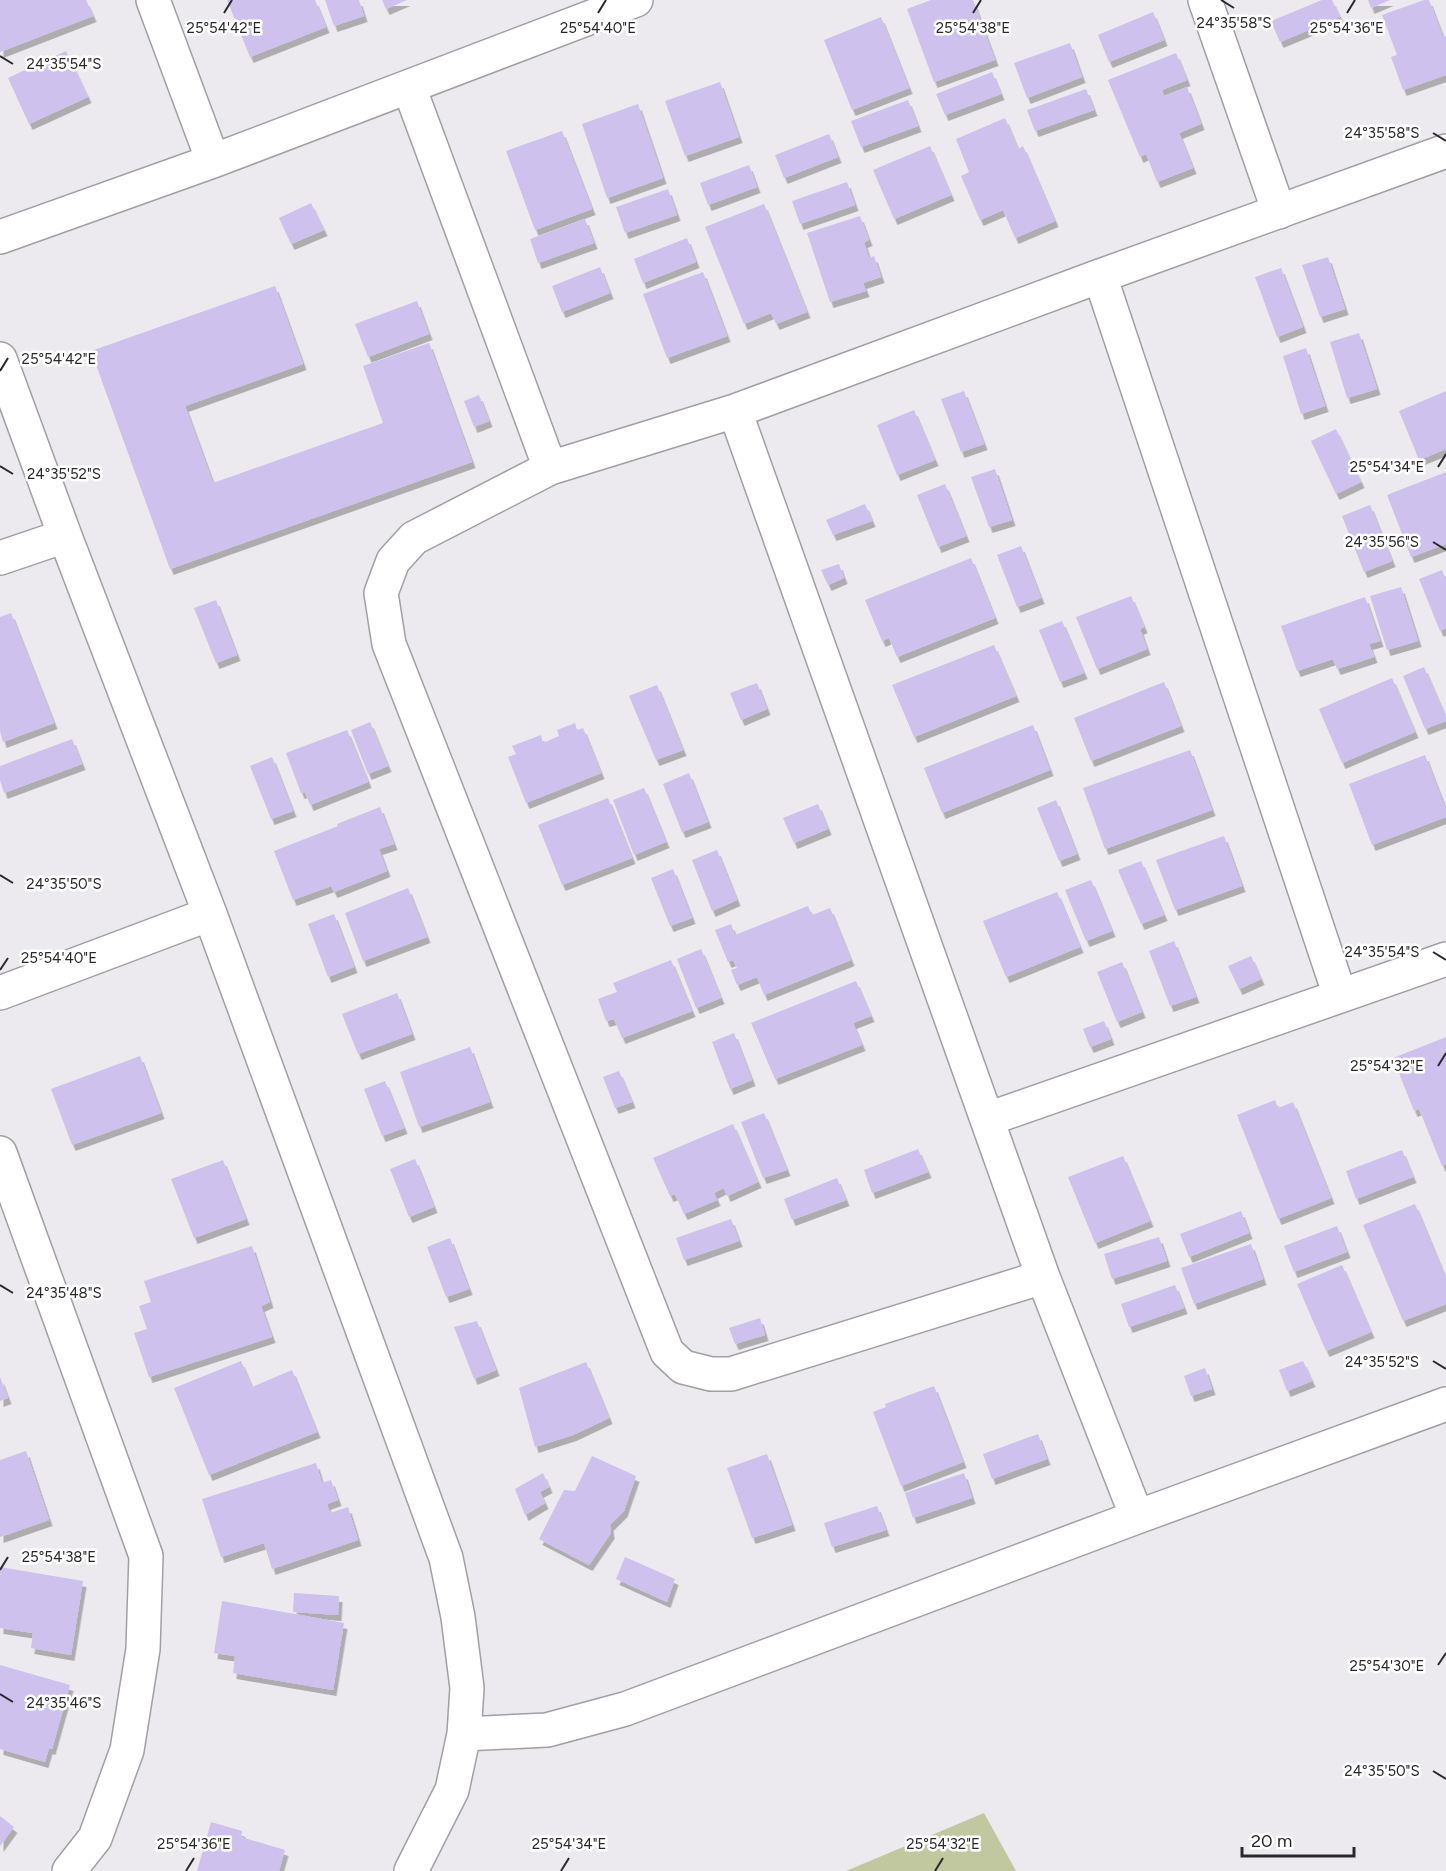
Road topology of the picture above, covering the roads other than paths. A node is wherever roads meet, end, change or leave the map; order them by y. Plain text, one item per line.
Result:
1 (153, 0) edge
2 (636, 0) edge
3 (1205, 0) edge
4 (572, 11) edge
5 (409, 87) junction
6 (1446, 151) edge
7 (213, 161) junction
8 (1279, 212) junction
9 (0, 237) edge
10 (1100, 276) junction
11 (0, 359) edge
12 (735, 411) junction
13 (550, 468) junction
14 (65, 536) junction
15 (0, 558) edge
16 (210, 914) junction
17 (1446, 959) edge
18 (0, 993) edge
19 (1340, 996) junction
20 (988, 1119) junction
21 (0, 1154) edge
22 (1043, 1276) junction
23 (1446, 1404) edge
24 (1137, 1517) junction
25 (464, 1734) junction
26 (69, 1871) edge
27 (411, 1871) edge

1 - 7 street
2 - 4 street
3 - 8 street
4 - 5 street
5 - 7 street
5 - 13 street
6 - 8 street
7 - 9 street
8 - 10 street
10 - 12 street
10 - 19 street
11 - 14 street
12 - 13 street
12 - 20 street
13 - 22 street
14 - 15 street
14 - 16 street
16 - 18 street
16 - 25 street
17 - 19 street
19 - 20 street
20 - 22 street
21 - 26 street
22 - 24 street
23 - 24 street
24 - 25 street
25 - 27 street

